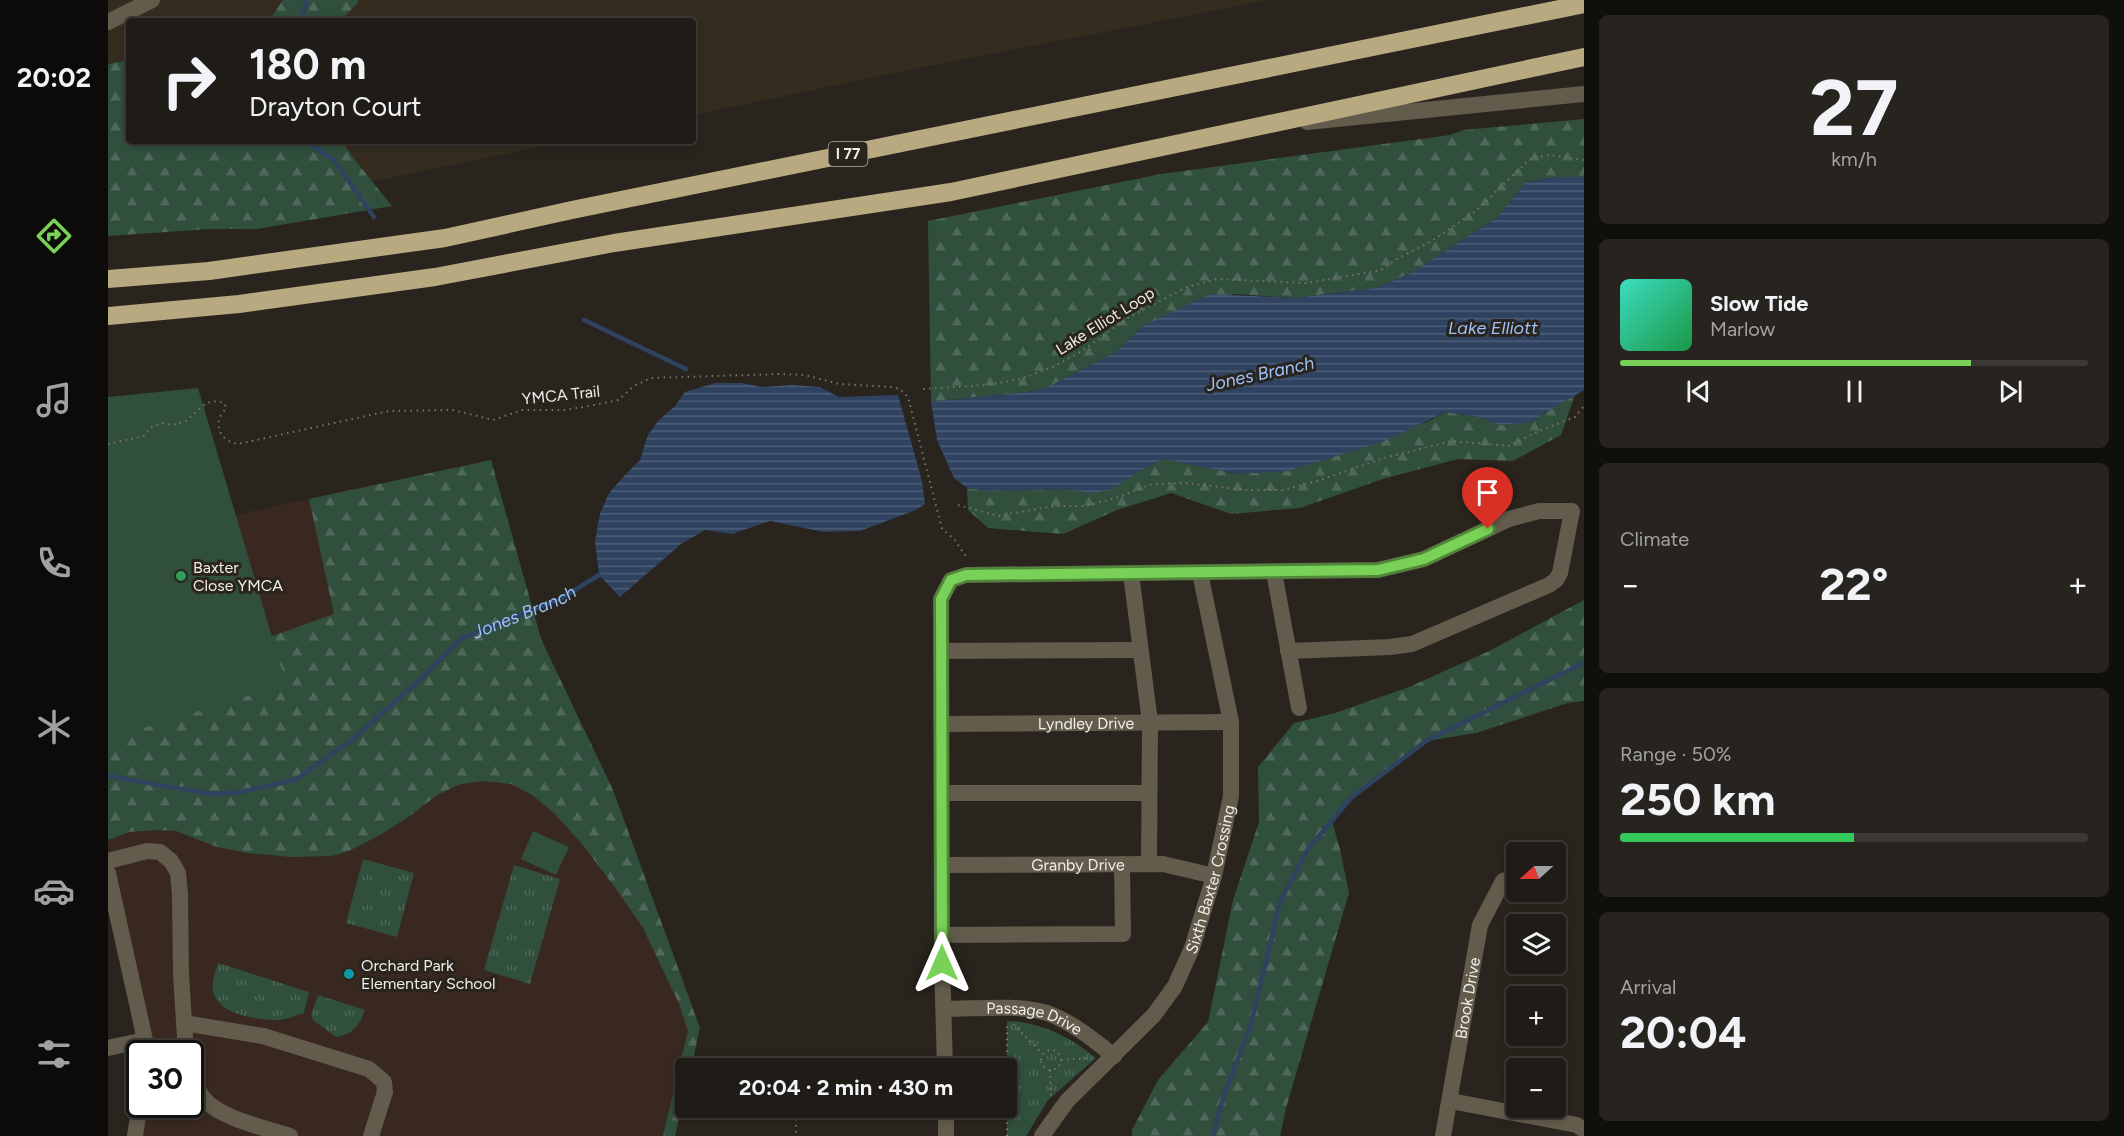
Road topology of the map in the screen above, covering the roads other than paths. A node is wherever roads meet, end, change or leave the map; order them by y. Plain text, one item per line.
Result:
1 (152, 0) edge
2 (1584, 4) edge
3 (108, 22) edge
4 (1584, 57) edge
5 (1584, 94) edge
6 (1265, 125) junction
7 (108, 279) edge
8 (108, 316) edge
9 (1274, 572) junction
10 (1200, 573) junction
11 (1131, 574) junction
12 (1140, 650) junction
13 (942, 651) junction
14 (1288, 651) junction
15 (1299, 708) dead end
16 (1231, 722) junction
17 (1150, 723) junction
18 (942, 724) junction
19 (942, 793) junction
20 (1149, 793) junction
21 (108, 861) edge
22 (1122, 864) junction
23 (1149, 864) junction
24 (942, 866) junction
25 (108, 873) edge
26 (1214, 876) junction
27 (1506, 880) edge
28 (942, 935) junction
29 (116, 944) edge
30 (944, 1009) junction
31 (184, 1023) junction
32 (142, 1040) edge
33 (185, 1040) edge
34 (126, 1047) edge
35 (108, 1048) edge
36 (1114, 1056) junction
37 (945, 1058) edge
38 (204, 1100) edge
39 (1450, 1101) junction
40 (138, 1118) edge
41 (946, 1118) edge
42 (1584, 1130) edge
43 (135, 1136) edge
44 (290, 1136) edge
45 (371, 1136) edge
46 (946, 1136) edge
47 (1042, 1136) edge
48 (1443, 1136) edge

1 - 3 street
2 - 7 highway, I 77
4 - 6 highway
5 - 6 street
6 - 8 highway
9 - 10 street
9 - 14 street
9 - 14 street
10 - 11 street
10 - 16 street, Sixth Baxter Crossing
11 - 12 street
11 - 13 street
12 - 13 street
12 - 17 street
13 - 18 street
14 - 15 street
16 - 17 street, Lyndley Drive
16 - 26 street, Sixth Baxter Crossing
17 - 18 street, Lyndley Drive
17 - 20 street
18 - 19 street
19 - 20 street
19 - 24 street
20 - 23 street
21 - 31 street
22 - 23 street, Granby Drive
22 - 24 street, Granby Drive
22 - 28 street
23 - 26 street, Granby Drive
24 - 28 street
25 - 29 street
26 - 36 street, Sixth Baxter Crossing
27 - 39 street, Brook Drive
28 - 30 street
29 - 32 street
30 - 36 street, Passage Drive
30 - 37 street
31 - 33 street
31 - 45 street
34 - 35 street
36 - 47 street, Sixth Baxter Crossing
38 - 44 street
39 - 42 street
39 - 48 street, Brook Drive
40 - 43 street
41 - 46 street

